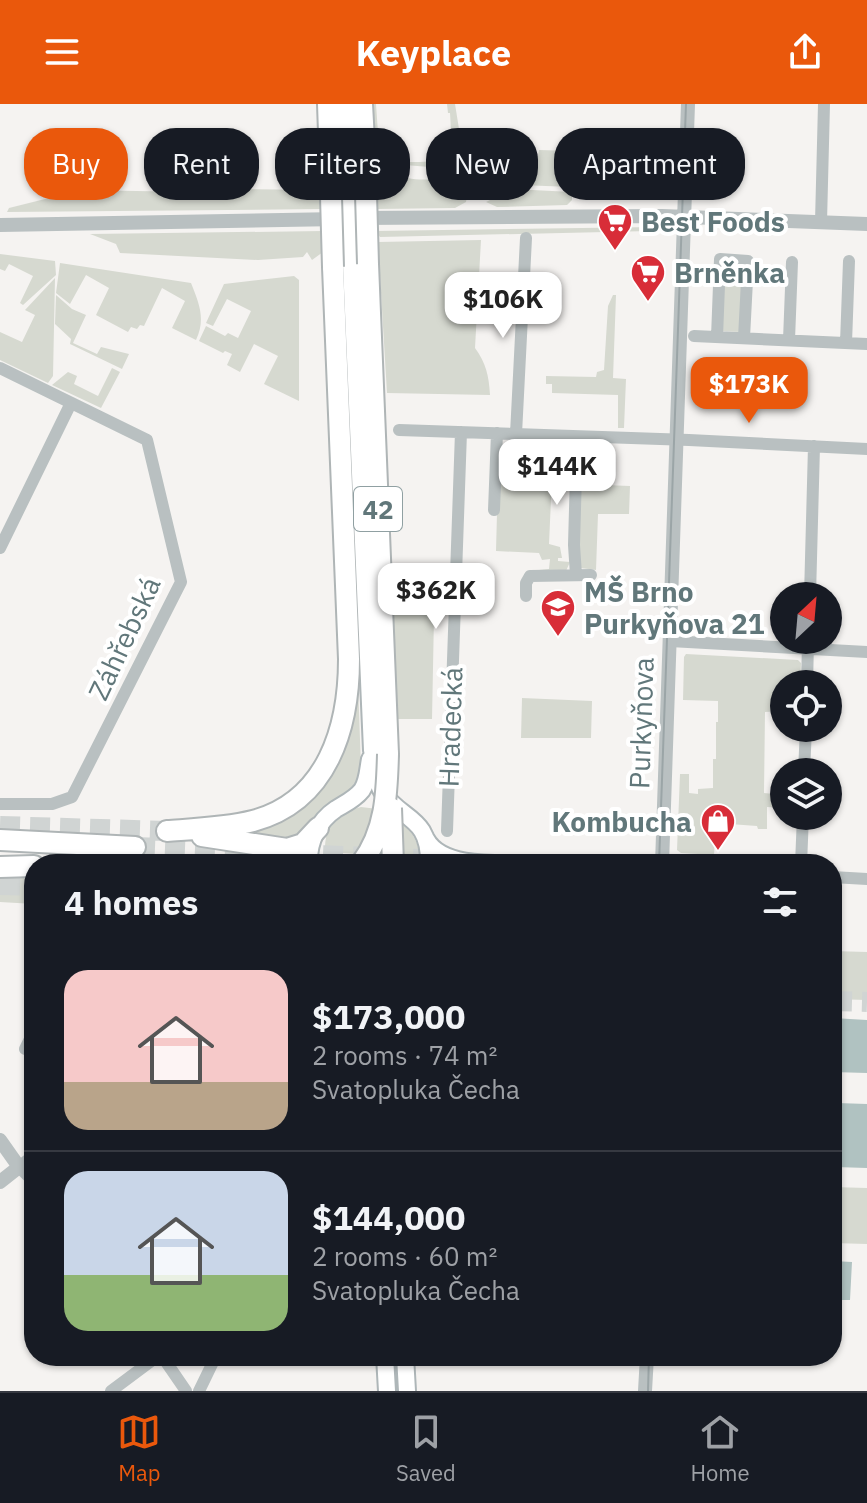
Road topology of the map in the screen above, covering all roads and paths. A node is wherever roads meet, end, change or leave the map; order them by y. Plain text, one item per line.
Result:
1 (328, 104) edge
2 (345, 104) edge
3 (362, 104) edge
4 (688, 104) edge
5 (824, 104) edge
6 (684, 217) junction
7 (349, 218) junction
8 (821, 222) junction
9 (867, 224) edge
10 (0, 225) edge
11 (526, 238) dead end
12 (849, 261) dead end
13 (792, 262) dead end
14 (694, 336) dead end
15 (717, 337) junction
16 (744, 338) junction
17 (789, 340) junction
18 (846, 343) junction
19 (867, 344) edge
20 (0, 368) edge
21 (71, 403) junction
22 (399, 430) dead end
23 (461, 432) junction
24 (497, 433) junction
25 (516, 434) junction
26 (577, 437) junction
27 (676, 441) junction
28 (814, 446) junction
29 (867, 449) edge
30 (494, 510) dead end
31 (0, 548) edge
32 (576, 575) junction
33 (591, 575) dead end
34 (810, 582) edge
35 (526, 596) dead end
36 (670, 641) junction
37 (770, 643) edge
38 (842, 649) edge
39 (867, 652) edge
40 (380, 752) junction
41 (0, 804) edge
42 (343, 806) junction
43 (400, 808) junction
44 (318, 828) junction
45 (802, 830) edge
46 (447, 831) dead end
47 (424, 836) junction
48 (0, 840) edge
49 (28, 841) junction
50 (0, 846) edge
51 (135, 847) tunnel mouth
52 (310, 854) edge
53 (367, 854) edge
54 (392, 854) edge
55 (427, 854) edge
56 (438, 854) edge
57 (662, 854) edge
58 (801, 854) edge
59 (0, 864) edge
60 (24, 866) edge
61 (842, 878) edge
62 (867, 879) edge
63 (0, 1140) edge
64 (24, 1162) edge
65 (19, 1167) junction
66 (24, 1172) edge
67 (0, 1182) edge
68 (146, 1366) edge
69 (167, 1366) edge
70 (211, 1366) edge
71 (386, 1366) edge
72 (406, 1366) edge
73 (646, 1366) edge
74 (111, 1391) edge
75 (186, 1391) edge
76 (199, 1391) edge
77 (387, 1391) edge
78 (407, 1391) edge
79 (645, 1391) edge

1 - 44 highway, 42, bridge
2 - 7 highway
3 - 40 highway, 42, bridge
4 - 6 street, Purkyňova
5 - 8 street
6 - 7 street
6 - 8 street
6 - 27 street, Purkyňova
7 - 10 street
7 - 40 main road
8 - 9 street
11 - 25 street
12 - 18 street
13 - 17 street
14 - 15 street
15 - 16 street
15 - 16 street
16 - 17 street
17 - 18 street
18 - 19 street
20 - 21 street, Záhřebská
21 - 31 street
21 - 41 street, Záhřebská
22 - 23 street
23 - 24 street
23 - 46 street, Hradecká
24 - 25 street
24 - 30 street
25 - 26 street
26 - 27 street
26 - 32 street
27 - 28 street
27 - 36 street, Purkyňova
28 - 29 street
28 - 34 street
32 - 33 street
32 - 35 street
36 - 37 street
36 - 57 street, Purkyňova
38 - 39 street
40 - 42 main road
40 - 43 main road
40 - 53 highway, 42, bridge
40 - 54 highway, 42, bridge
42 - 43 main road
42 - 44 main road
43 - 47 main road
44 - 52 main road
45 - 58 street
47 - 55 main road
47 - 56 main road
48 - 49 highway
49 - 50 highway
49 - 51 highway
59 - 60 highway
61 - 62 street
63 - 65 street
64 - 65 street
65 - 66 street
65 - 67 street
68 - 74 street
69 - 75 street
70 - 76 street
71 - 77 main road
72 - 78 main road
73 - 79 street

